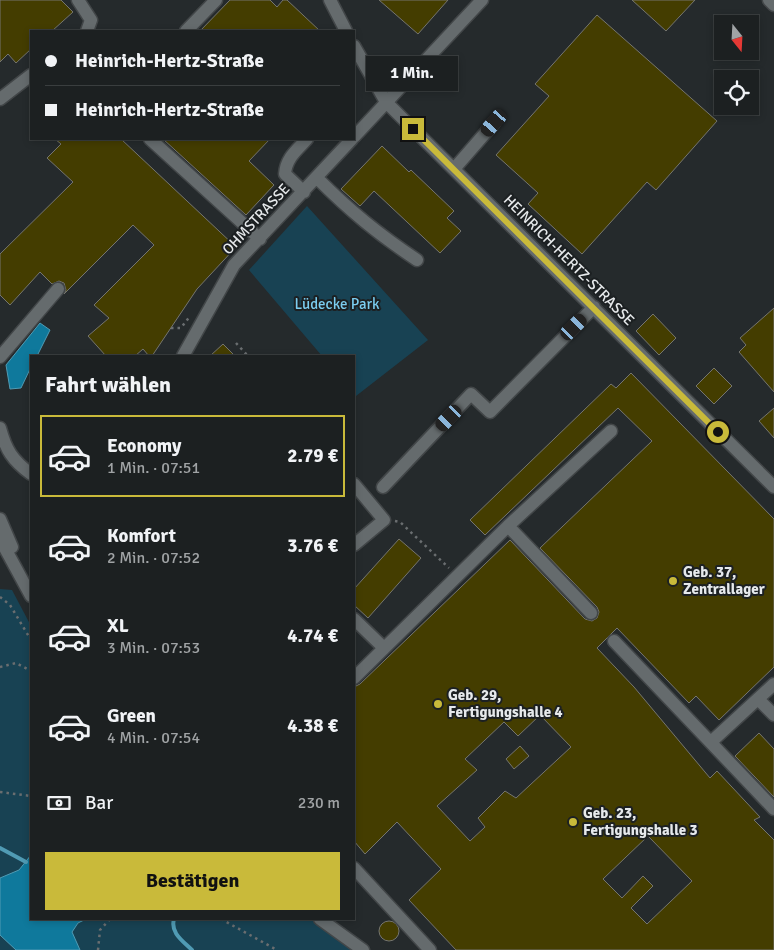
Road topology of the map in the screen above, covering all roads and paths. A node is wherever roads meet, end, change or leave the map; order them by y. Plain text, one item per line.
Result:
1 (78, 0) edge
2 (216, 0) edge
3 (330, 0) edge
4 (769, 0) edge
5 (474, 3) edge
6 (774, 5) edge
7 (87, 30) edge
8 (187, 30) edge
9 (345, 30) edge
10 (355, 48) edge
11 (30, 76) edge
12 (0, 99) edge
13 (386, 102) junction
14 (494, 123) dead end
15 (355, 136) edge
16 (151, 140) edge
17 (306, 140) edge
18 (351, 140) edge
19 (454, 169) junction
20 (316, 178) junction
21 (304, 192) junction
22 (260, 240) junction
23 (417, 260) dead end
24 (58, 289) dead end
25 (594, 307) junction
26 (236, 343) dead end
27 (183, 355) edge
28 (247, 355) edge
29 (0, 358) edge
30 (0, 428) edge
31 (611, 431) dead end
32 (30, 473) edge
33 (355, 485) edge
34 (383, 486) dead end
35 (774, 487) edge
36 (0, 519) edge
37 (384, 520) junction
38 (508, 526) junction
39 (356, 538) edge
40 (0, 539) edge
41 (14, 564) junction
42 (447, 566) dead end
43 (27, 579) edge
44 (30, 592) edge
45 (0, 597) edge
46 (590, 614) dead end
47 (355, 620) edge
48 (30, 638) edge
49 (614, 641) dead end
50 (384, 648) junction
51 (0, 667) edge
52 (30, 670) edge
53 (355, 677) edge
54 (774, 684) edge
55 (758, 699) junction
56 (774, 715) edge
57 (711, 742) junction
58 (0, 792) edge
59 (30, 796) edge
60 (774, 809) edge
61 (355, 869) edge
62 (109, 920) edge
63 (223, 920) edge
64 (321, 920) edge
65 (98, 950) edge
66 (277, 950) edge
67 (363, 950) edge
68 (430, 950) edge

1 - 7 street
2 - 8 street
3 - 9 street
4 - 6 street
5 - 13 street, OHMSTRASSE
10 - 13 street, HEINRICH-HERTZ-STRASSE
11 - 12 street
13 - 15 street, OHMSTRASSE
13 - 19 street, HEINRICH-HERTZ-STRASSE
14 - 19 street
16 - 22 street
17 - 21 street
18 - 20 street, OHMSTRASSE
19 - 25 street, HEINRICH-HERTZ-STRASSE
20 - 21 street, OHMSTRASSE
20 - 23 street
21 - 22 street, OHMSTRASSE
22 - 27 street, OHMSTRASSE
24 - 29 street
25 - 34 street
25 - 35 street, HEINRICH-HERTZ-STRASSE
26 - 28 path
30 - 32 street
31 - 38 street
33 - 37 street
36 - 41 street
37 - 39 street
37 - 42 path
38 - 46 street
38 - 50 street
40 - 41 street
41 - 43 street
43 - 44 street
45 - 48 path
47 - 50 street
49 - 57 street
50 - 53 street
51 - 52 path
54 - 55 street
55 - 56 street
55 - 57 street
57 - 60 street
58 - 59 path
61 - 68 street
62 - 65 path
63 - 66 path
64 - 67 street

